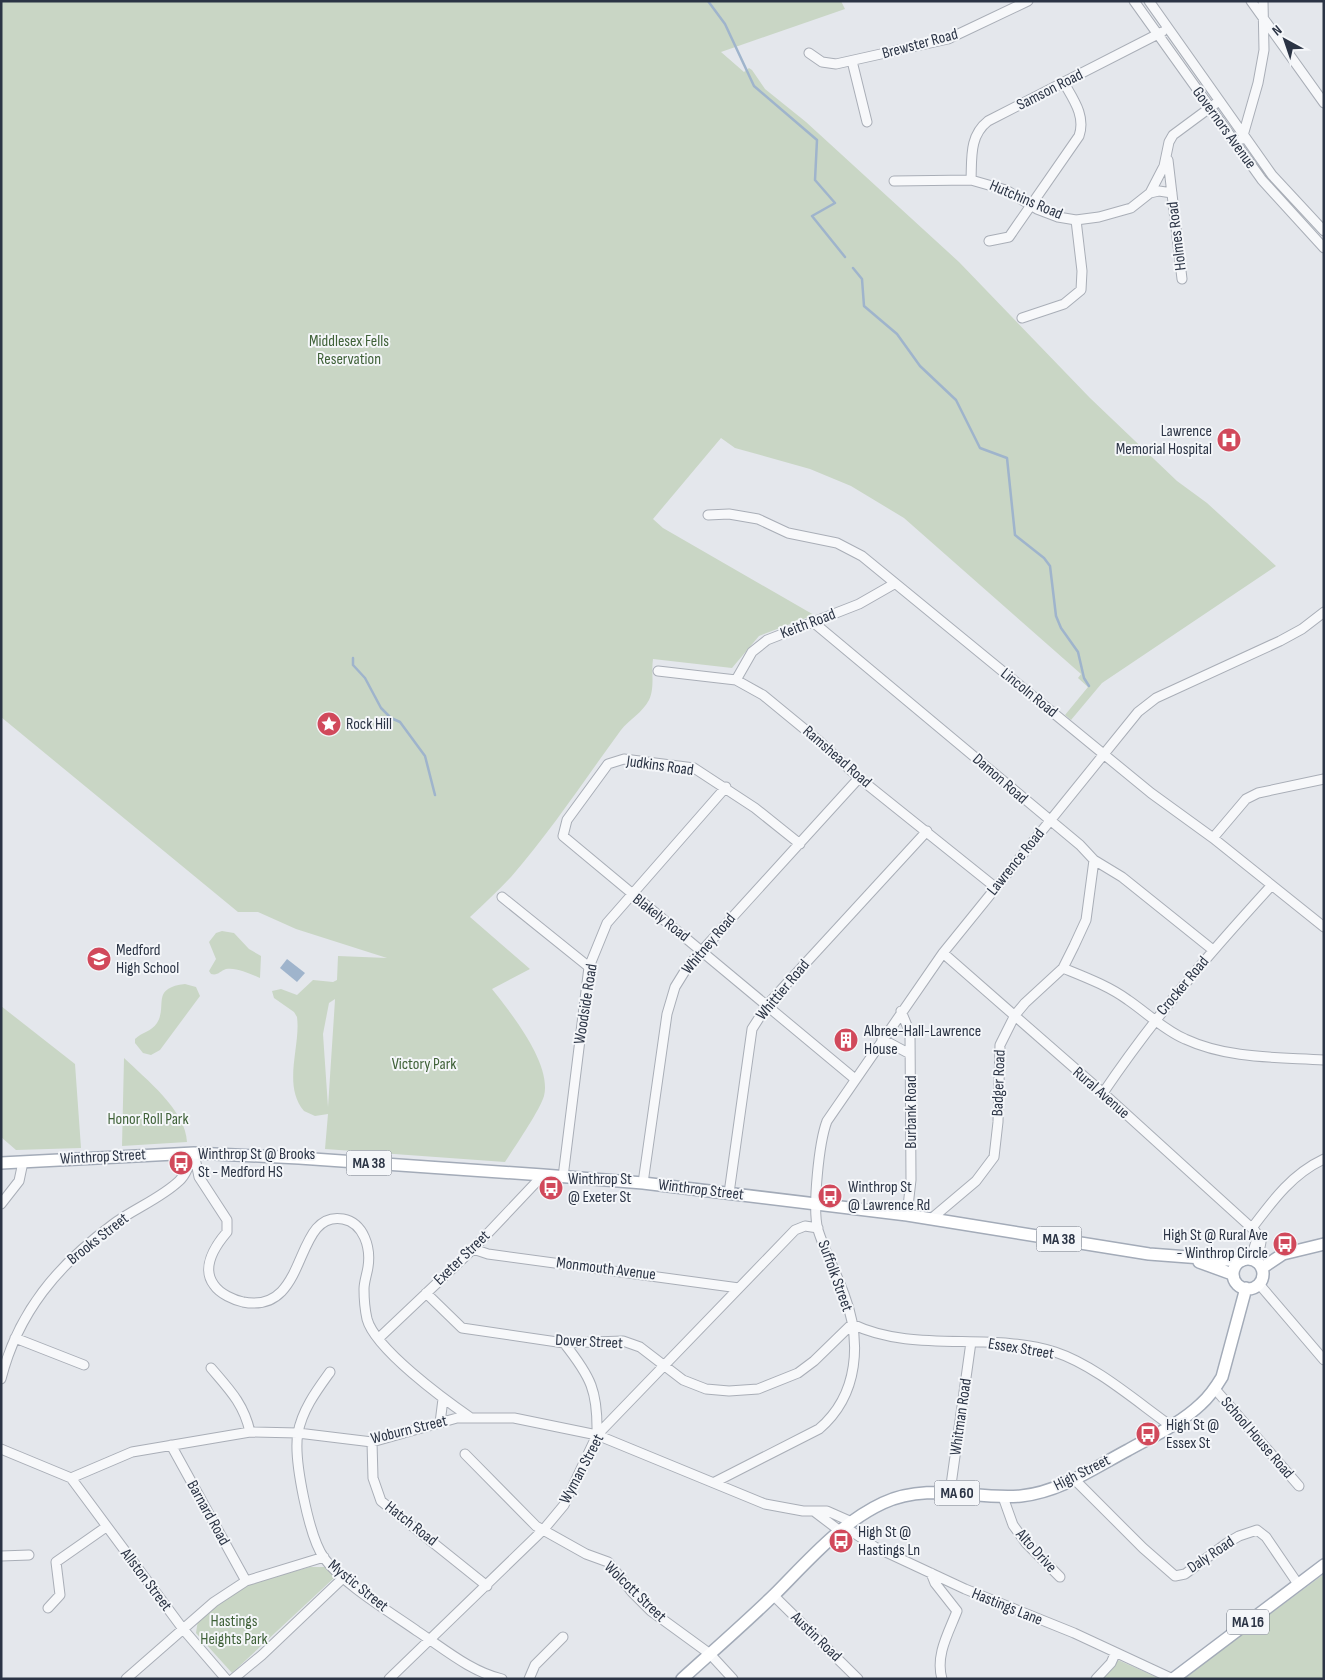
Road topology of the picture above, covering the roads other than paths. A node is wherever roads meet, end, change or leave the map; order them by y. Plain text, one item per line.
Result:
1 (1028, 1) edge
2 (1134, 1) edge
3 (1149, 1) edge
4 (1251, 1) edge
5 (1263, 1) edge
6 (1264, 19) junction
7 (1168, 28) junction
8 (1157, 35) junction
9 (809, 53) dead end
10 (852, 61) junction
11 (1064, 83) junction
12 (1219, 101) junction
13 (1324, 103) edge
14 (1210, 108) junction
15 (867, 122) dead end
16 (1244, 136) junction
17 (1238, 148) junction
18 (1168, 155) junction
19 (971, 180) junction
20 (894, 181) dead end
21 (1150, 193) junction
22 (1172, 193) junction
23 (1031, 206) junction
24 (1076, 220) junction
25 (1324, 231) edge
26 (989, 241) dead end
27 (1324, 248) edge
28 (1182, 279) dead end
29 (1022, 318) dead end
30 (708, 515) dead end
31 (894, 584) junction
32 (1324, 612) edge
33 (813, 622) junction
34 (658, 671) dead end
35 (736, 680) junction
36 (1103, 754) junction
37 (859, 778) junction
38 (1322, 778) edge
39 (726, 787) junction
40 (1049, 820) junction
41 (564, 831) joint
42 (927, 831) junction
43 (1213, 838) junction
44 (800, 844) junction
45 (1094, 860) junction
46 (1271, 886) junction
47 (995, 888) junction
48 (630, 894) junction
49 (502, 897) dead end
50 (1324, 926) edge
51 (702, 950) junction
52 (1213, 950) junction
53 (943, 953) junction
54 (589, 967) junction
55 (1063, 968) junction
56 (768, 1004) junction
57 (901, 1011) junction
58 (1016, 1015) junction
59 (1154, 1020) junction
60 (882, 1039) junction
61 (910, 1054) junction
62 (1324, 1060) edge
63 (855, 1079) junction
64 (1103, 1093) junction
65 (194, 1153) junction
66 (1324, 1159) edge
67 (23, 1162) junction
68 (1, 1163) edge
69 (543, 1175) junction
70 (563, 1176) junction
71 (644, 1183) junction
72 (729, 1193) junction
73 (1, 1204) edge
74 (817, 1204) junction
75 (907, 1215) junction
76 (931, 1219) junction
77 (818, 1228) junction
78 (1255, 1231) junction
79 (1324, 1244) edge
80 (473, 1249) junction
81 (1188, 1258) junction
82 (1242, 1261) junction
83 (1259, 1265) junction
84 (1232, 1274) junction
85 (1259, 1284) junction
86 (739, 1288) junction
87 (1246, 1288) junction
88 (426, 1293) junction
89 (852, 1324) junction
90 (14, 1338) junction
91 (379, 1338) junction
92 (971, 1342) junction
93 (564, 1343) junction
94 (1324, 1360) edge
95 (84, 1365) dead end
96 (664, 1366) junction
97 (211, 1368) dead end
98 (330, 1372) dead end
99 (1, 1379) edge
100 (1215, 1389) junction
101 (444, 1399) junction
102 (472, 1418) junction
103 (440, 1423) junction
104 (1171, 1426) junction
105 (250, 1432) junction
106 (298, 1433) junction
107 (597, 1435) junction
108 (372, 1442) junction
109 (171, 1444) junction
110 (1, 1449) edge
111 (465, 1454) dead end
112 (71, 1478) junction
113 (1074, 1479) junction
114 (715, 1482) junction
115 (1299, 1486) dead end
116 (950, 1492) junction
117 (1003, 1497) junction
118 (815, 1512) junction
119 (106, 1526) junction
120 (846, 1527) junction
121 (544, 1529) junction
122 (29, 1555) dead end
123 (1, 1556) edge
124 (324, 1557) junction
125 (1324, 1565) edge
126 (932, 1573) junction
127 (1060, 1577) dead end
128 (343, 1578) junction
129 (246, 1581) junction
130 (1298, 1584) junction
131 (487, 1586) junction
132 (773, 1595) junction
133 (48, 1608) dead end
134 (183, 1629) junction
135 (564, 1637) dead end
136 (430, 1639) junction
137 (710, 1654) junction
138 (1115, 1654) junction
139 (126, 1679) edge
140 (226, 1679) edge
141 (232, 1679) edge
142 (389, 1679) edge
143 (502, 1679) edge
144 (529, 1679) edge
145 (682, 1679) edge
146 (733, 1679) edge
147 (858, 1679) edge
148 (942, 1679) edge
149 (1096, 1679) edge
150 (1173, 1679) edge

1 - 10 street, Brewster Road
2 - 8 street, Governors Avenue
3 - 7 street, Governors Avenue
4 - 6 street
5 - 6 street
6 - 13 street
6 - 16 street
7 - 8 street, Samson Road
7 - 12 street, Governors Avenue
8 - 11 street, Samson Road
8 - 14 street, Governors Avenue
9 - 10 street, Brewster Road
10 - 15 street
11 - 19 street, Samson Road
11 - 23 street
12 - 14 street, Hutchins Road
12 - 16 street, Governors Avenue
14 - 17 street, Governors Avenue
14 - 18 street, Hutchins Road
16 - 17 street
16 - 25 street, Governors Avenue
17 - 27 street, Governors Avenue
18 - 21 street, Hutchins Road
18 - 22 street, Holmes Road
19 - 20 street, Hutchins Road
19 - 23 street, Hutchins Road
21 - 22 street, Holmes Road
21 - 24 street, Hutchins Road
22 - 28 street, Holmes Road
23 - 24 street, Hutchins Road
23 - 26 street
24 - 29 street
30 - 31 street, Lincoln Road
31 - 33 street, Keith Road
31 - 36 street, Lincoln Road
32 - 36 street, Lawrence Road
33 - 35 street, Keith Road
33 - 40 street, Damon Road
34 - 35 street, Ramshead Road
35 - 37 street, Ramshead Road
36 - 40 street, Lawrence Road
36 - 43 street, Lincoln Road
37 - 42 street, Ramshead Road
37 - 44 street, Whitney Road
38 - 43 street
39 - 41 street, Judkins Road
39 - 44 street, Judkins Road
39 - 48 street, Woodside Road
40 - 45 street, Damon Road
40 - 47 street, Lawrence Road
41 - 48 street, Blakely Road
42 - 47 street, Ramshead Road
42 - 56 street, Whittier Road
43 - 46 street, Lincoln Road
44 - 51 street, Whitney Road
45 - 52 street, Damon Road
45 - 55 street, Badger Road
46 - 50 street, Lincoln Road
46 - 52 street, Crocker Road
47 - 53 street, Lawrence Road
48 - 51 street, Blakely Road
48 - 54 street, Woodside Road
49 - 54 street
51 - 56 street, Blakely Road
51 - 71 street, Whitney Road
52 - 59 street, Crocker Road
53 - 57 street, Lawrence Road
53 - 58 street, Rural Avenue
54 - 70 street, Woodside Road
55 - 58 street, Badger Road
55 - 59 street
56 - 63 street, Blakely Road
56 - 72 street, Whittier Road
57 - 60 street, Lawrence Road
57 - 61 street, Burbank Road
58 - 64 street, Rural Avenue
58 - 76 street, Badger Road
59 - 62 street
59 - 64 street, Crocker Road
60 - 61 street
60 - 63 street, Lawrence Road
61 - 75 street, Burbank Road
63 - 74 street, Lawrence Road
64 - 78 street, Rural Avenue
65 - 67 main road, Winthrop Street / MA 38
65 - 69 main road, Winthrop Street / MA 38
65 - 90 street, Brooks Street
65 - 91 street
66 - 78 street
67 - 68 main road, Winthrop Street / MA 38
67 - 73 street
69 - 70 main road, Winthrop Street / MA 38
69 - 80 street, Exeter Street
70 - 71 main road, Winthrop Street / MA 38
71 - 72 main road, Winthrop Street / MA 38
72 - 74 main road, Winthrop Street / MA 38
74 - 75 main road, Winthrop Street / MA 38
74 - 77 street, Suffolk Street
75 - 76 main road, Winthrop Street / MA 38
76 - 81 main road, Winthrop Street / MA 38
77 - 86 street, Wyman Street
77 - 89 street, Suffolk Street
78 - 82 street
78 - 83 street
79 - 83 main road
80 - 86 street, Monmouth Avenue
80 - 88 street, Exeter Street
81 - 82 main road, Winthrop Street
81 - 84 main road, Winthrop Street / MA 38
82 - 83 main road
82 - 84 main road
83 - 85 main road
84 - 87 main road, MA 38
85 - 87 main road
85 - 94 street
86 - 96 street, Wyman Street
87 - 100 main road, High Street / MA 60
88 - 91 street, Exeter Street
88 - 93 street, Dover Street
89 - 92 street, Essex Street
89 - 96 street, Dover Street
89 - 114 street, Suffolk Street
90 - 95 street
90 - 99 street, Brooks Street
91 - 101 street
92 - 104 street, Essex Street
92 - 116 street, Whitman Road
93 - 96 street, Dover Street
93 - 107 street
96 - 107 street, Wyman Street
97 - 105 street
98 - 106 street
100 - 104 main road, High Street / MA 60
100 - 115 street, School House Road
101 - 102 street
101 - 103 street
102 - 103 street, Woburn Street
102 - 107 street, Woburn Street
103 - 108 street, Woburn Street
104 - 113 main road, High Street / MA 60
105 - 106 street, Woburn Street
105 - 109 street, Woburn Street
106 - 108 street, Woburn Street
106 - 124 street, Mystic Street
107 - 114 street, Woburn Street
107 - 121 street, Wyman Street
108 - 131 street, Hatch Road
109 - 112 street, Woburn Street
109 - 129 street, Barnard Road
110 - 112 street
111 - 121 street, Wolcott Street
112 - 119 street, Allston Street
113 - 117 main road, High Street / MA 60
113 - 130 street, Daly Road
114 - 118 street, Woburn Street
116 - 117 main road, High Street / MA 60
116 - 120 main road, High Street / MA 60
117 - 127 street, Alto Drive
118 - 120 street
118 - 120 street, Woburn Street
119 - 133 street
119 - 134 street, Allston Street
120 - 126 street, Hastings Lane
120 - 132 main road, High Street / MA 60
121 - 131 street, Wyman Street
121 - 137 street, Wolcott Street
122 - 123 street
124 - 128 street, Mystic Street
124 - 129 street
125 - 130 main road, MA 16
126 - 138 street, Hastings Lane
126 - 148 street
128 - 136 street, Mystic Street
128 - 141 street
129 - 134 street
130 - 150 main road, MA 16
131 - 136 street, Wyman Street
132 - 137 main road, High Street / MA 60
132 - 147 street, Austin Road
134 - 139 street
134 - 140 street, Allston Street
135 - 144 street
136 - 142 street, Wyman Street
136 - 143 street, Mystic Street
137 - 145 main road, High Street / MA 60
137 - 146 street, Wolcott Street
138 - 149 street
138 - 150 street, Hastings Lane

